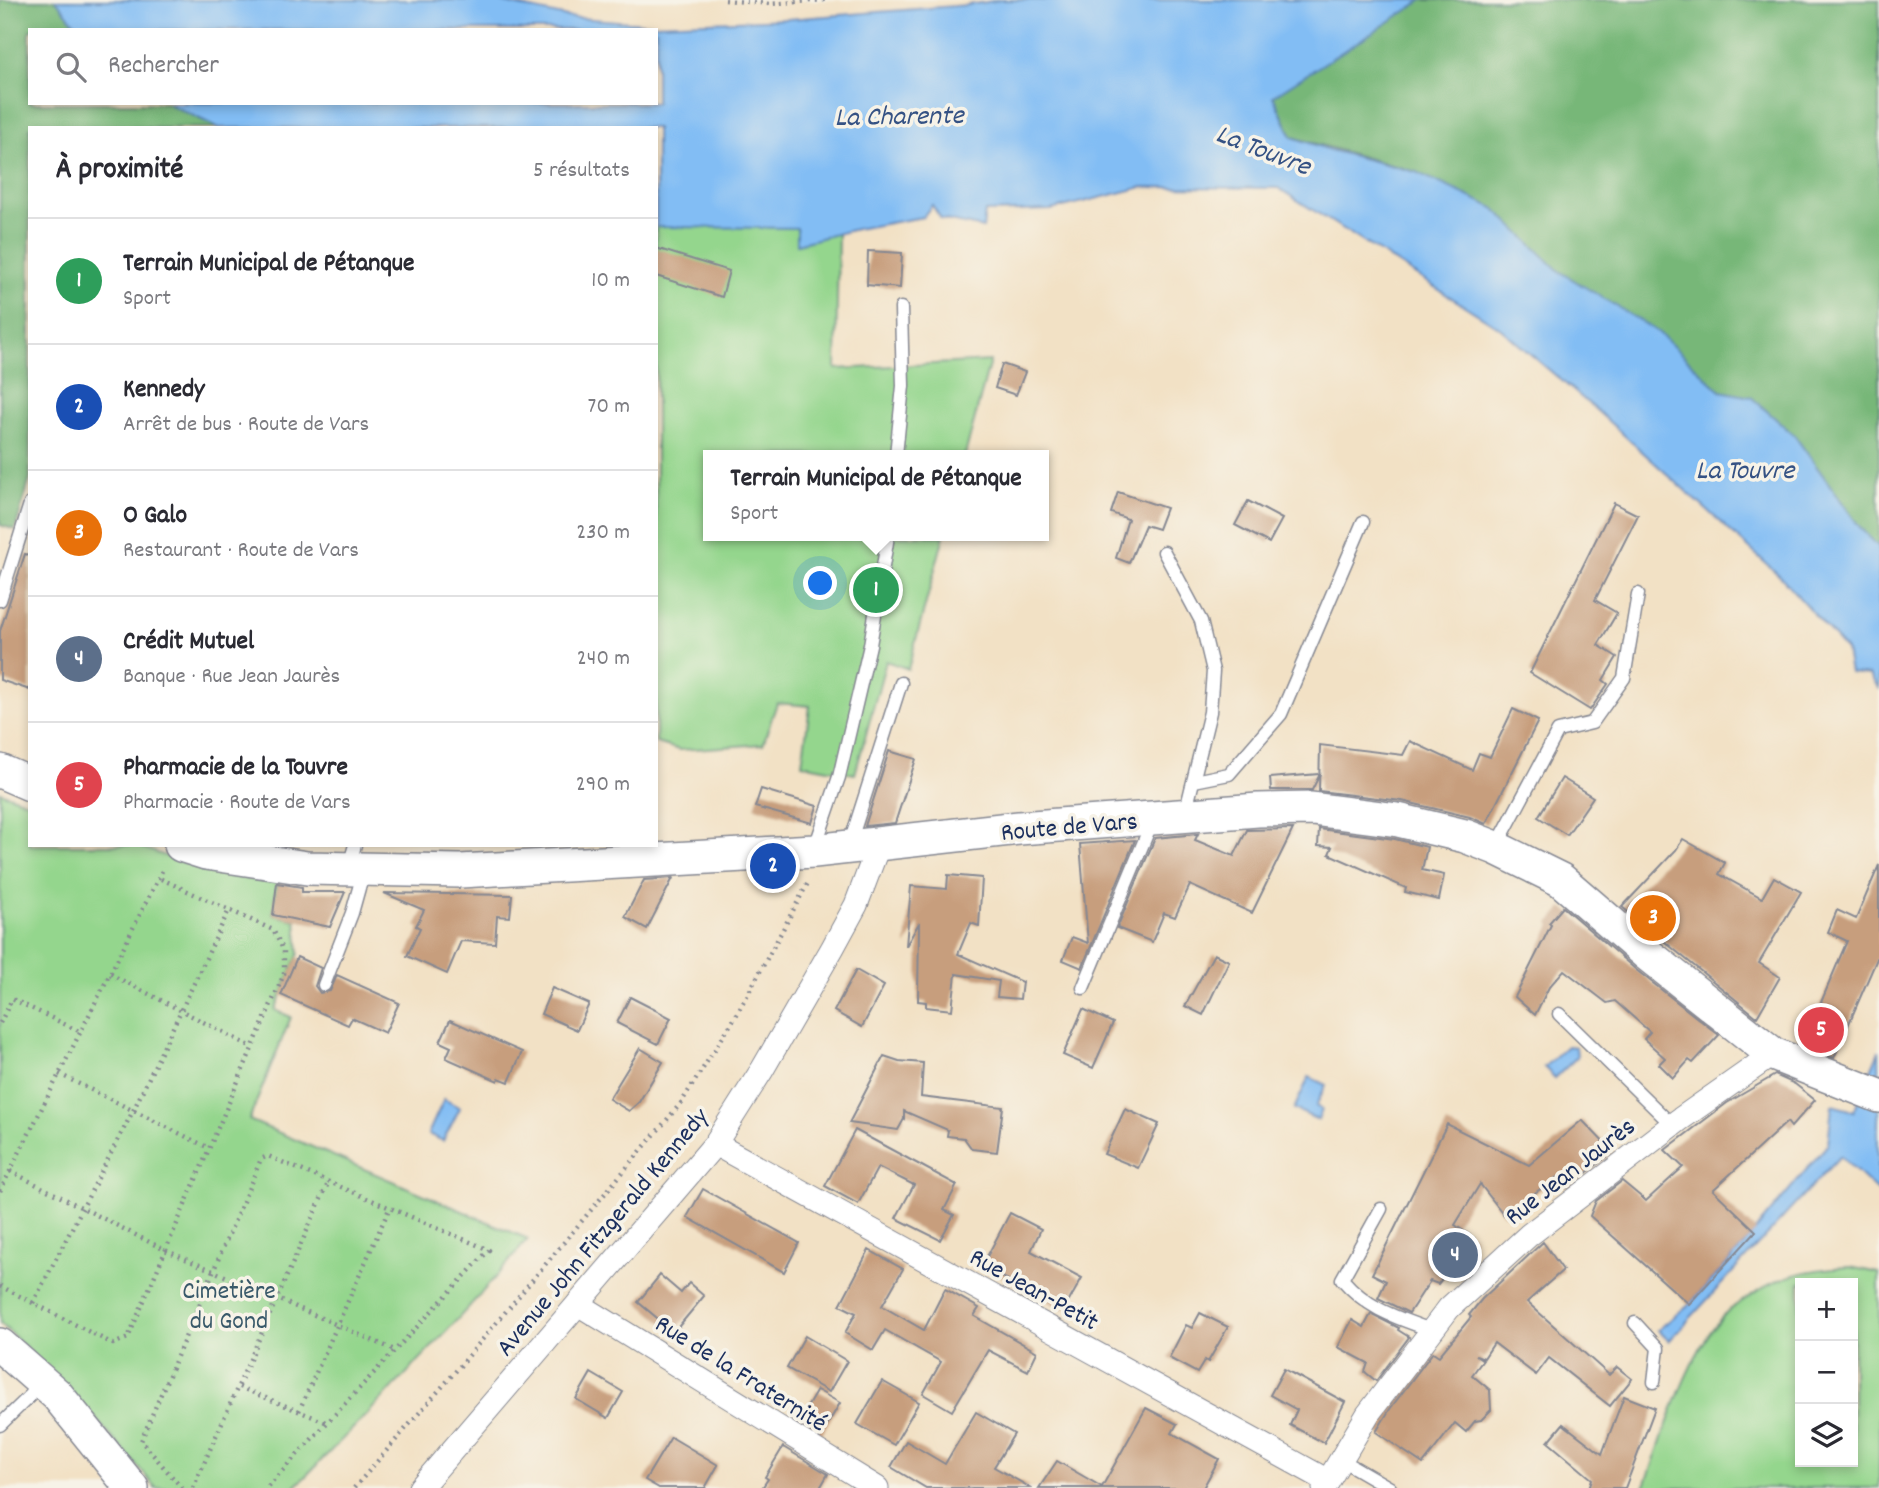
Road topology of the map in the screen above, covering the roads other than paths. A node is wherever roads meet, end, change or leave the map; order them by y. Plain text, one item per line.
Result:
1 (901, 308) dead end
2 (897, 450) edge
3 (28, 510) edge
4 (1363, 522) dead end
5 (887, 541) edge
6 (1164, 552) dead end
7 (1638, 594) dead end
8 (0, 600) edge
9 (901, 683) dead end
10 (0, 771) edge
11 (1194, 781) junction
12 (28, 783) edge
13 (1169, 817) junction
14 (863, 846) junction
15 (1496, 848) junction
16 (814, 851) junction
17 (175, 852) edge
18 (356, 861) edge
19 (324, 985) dead end
20 (1083, 988) dead end
21 (1559, 1014) dead end
22 (1773, 1054) junction
23 (1871, 1093) edge
24 (1672, 1125) junction
25 (715, 1143) junction
26 (1381, 1209) dead end
27 (578, 1304) junction
28 (1634, 1324) dead end
29 (1431, 1330) junction
30 (0, 1345) edge
31 (1654, 1382) dead end
32 (43, 1383) junction
33 (0, 1425) edge
34 (1340, 1459) junction
35 (1326, 1485) edge
36 (132, 1488) edge
37 (420, 1488) edge
38 (877, 1488) edge
39 (1390, 1488) edge

1 - 2 lane
3 - 8 lane
4 - 11 lane
5 - 16 lane
6 - 11 lane
7 - 15 lane
9 - 14 lane
10 - 12 main road
11 - 13 lane
13 - 14 main road, Route de Vars
13 - 15 main road, Route de Vars
13 - 20 lane
14 - 16 main road, Route de Vars
14 - 25 street, Avenue John Fitzgerald Kennedy
15 - 22 main road, Route de Vars
16 - 18 main road, Route de Vars
17 - 18 main road, Route de Vars
18 - 19 lane
21 - 24 lane
22 - 23 main road, Route de Vars
22 - 24 street, Rue Jean Jaurès
24 - 29 street, Rue Jean Jaurès
25 - 27 street, Avenue John Fitzgerald Kennedy
25 - 35 street, Rue Jean-Petit
26 - 29 lane
27 - 37 street, Avenue John Fitzgerald Kennedy
27 - 38 street, Rue de la Fraternité
28 - 31 lane
29 - 34 street, Rue Jean Jaurès
30 - 32 main road
32 - 33 lane
32 - 36 main road
34 - 35 street, Rue Jean Jaurès
34 - 39 lane

